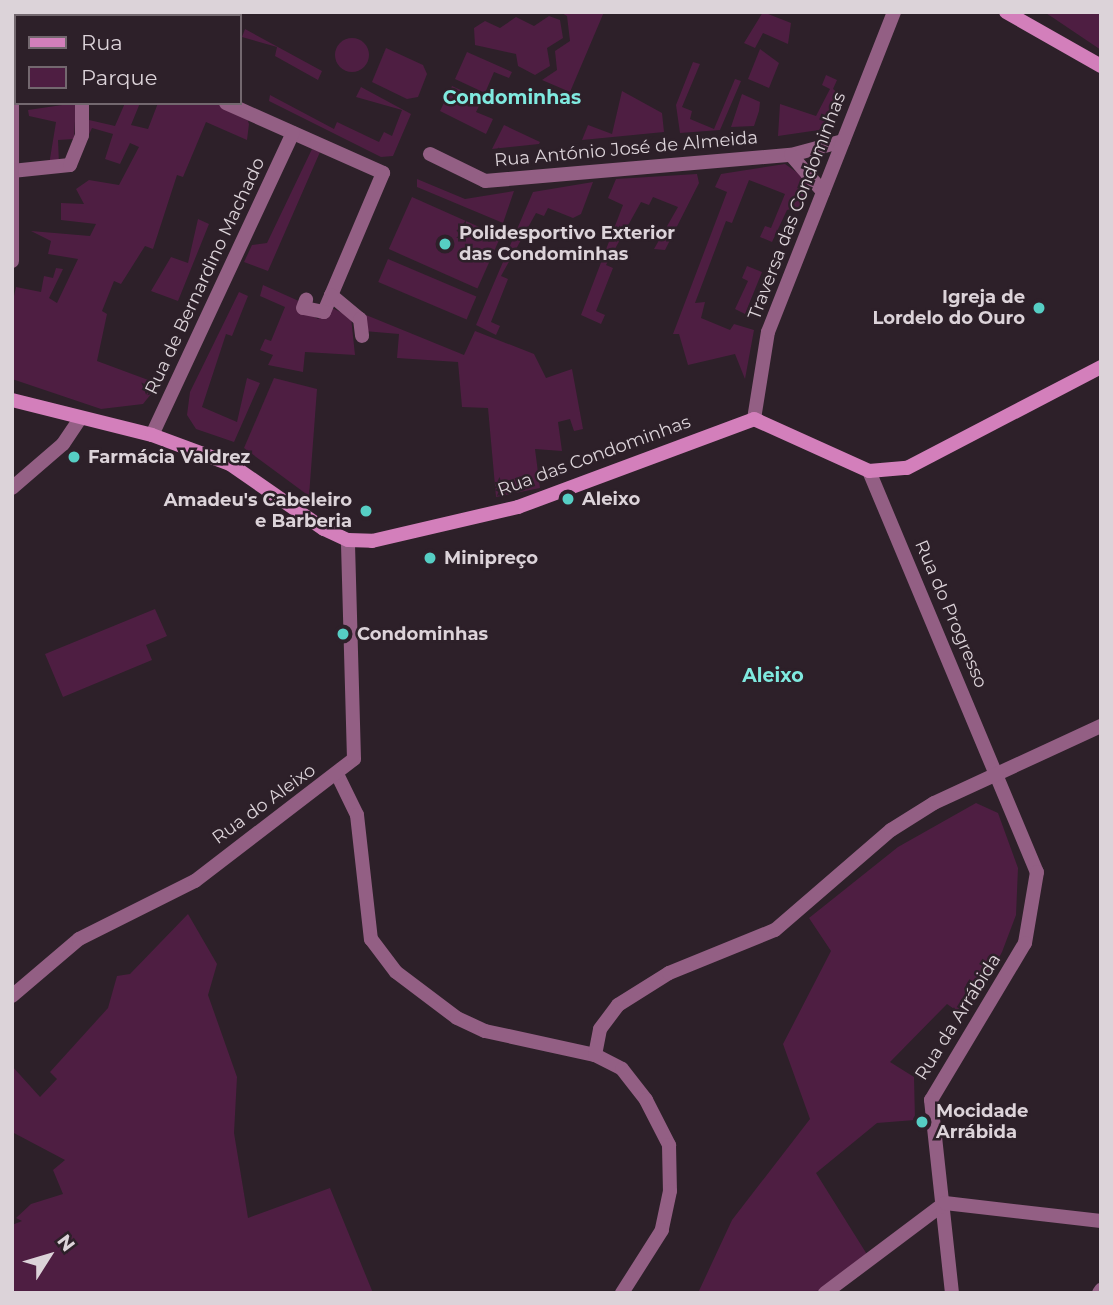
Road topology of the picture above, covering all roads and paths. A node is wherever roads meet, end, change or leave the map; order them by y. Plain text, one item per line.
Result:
1 (894, 12) edge
2 (1006, 12) edge
3 (1101, 66) edge
4 (12, 99) edge
5 (82, 105) edge
6 (230, 105) edge
7 (293, 133) junction
8 (844, 141) junction
9 (430, 154) dead end
10 (791, 155) junction
11 (14, 171) edge
12 (823, 192) junction
13 (12, 261) edge
14 (331, 295) junction
15 (306, 300) dead end
16 (362, 336) dead end
17 (1101, 367) edge
18 (12, 400) edge
19 (754, 419) junction
20 (79, 420) junction
21 (152, 435) junction
22 (869, 471) junction
23 (12, 488) edge
24 (348, 540) junction
25 (1101, 726) edge
26 (999, 772) junction
27 (338, 776) junction
28 (12, 996) edge
29 (595, 1055) junction
30 (945, 1203) junction
31 (1101, 1221) edge
32 (622, 1293) edge
33 (825, 1293) edge
34 (952, 1293) edge

1 - 8 street, Traversa das Condominhas
2 - 3 street
4 - 11 street
5 - 11 street
6 - 7 street
7 - 14 street
7 - 21 street, Rua de Bernardino Machado
8 - 10 street, Rua António José de Almeida
8 - 12 street, Traversa das Condominhas
9 - 10 street, Rua António José de Almeida
10 - 12 street
11 - 13 street
12 - 19 street, Traversa das Condominhas
14 - 15 street
14 - 16 street
17 - 22 street
18 - 20 street
19 - 22 street
19 - 24 street, Rua das Condominhas
20 - 21 street
20 - 23 street
21 - 24 street
22 - 26 street, Rua do Progresso
24 - 27 street, Rua do Aleixo
25 - 26 street
26 - 29 street
26 - 30 street, Rua da Arrábida
27 - 28 street, Rua do Aleixo
27 - 29 street
29 - 32 street
30 - 31 street
30 - 33 street
30 - 34 street, Rua da Arrábida

